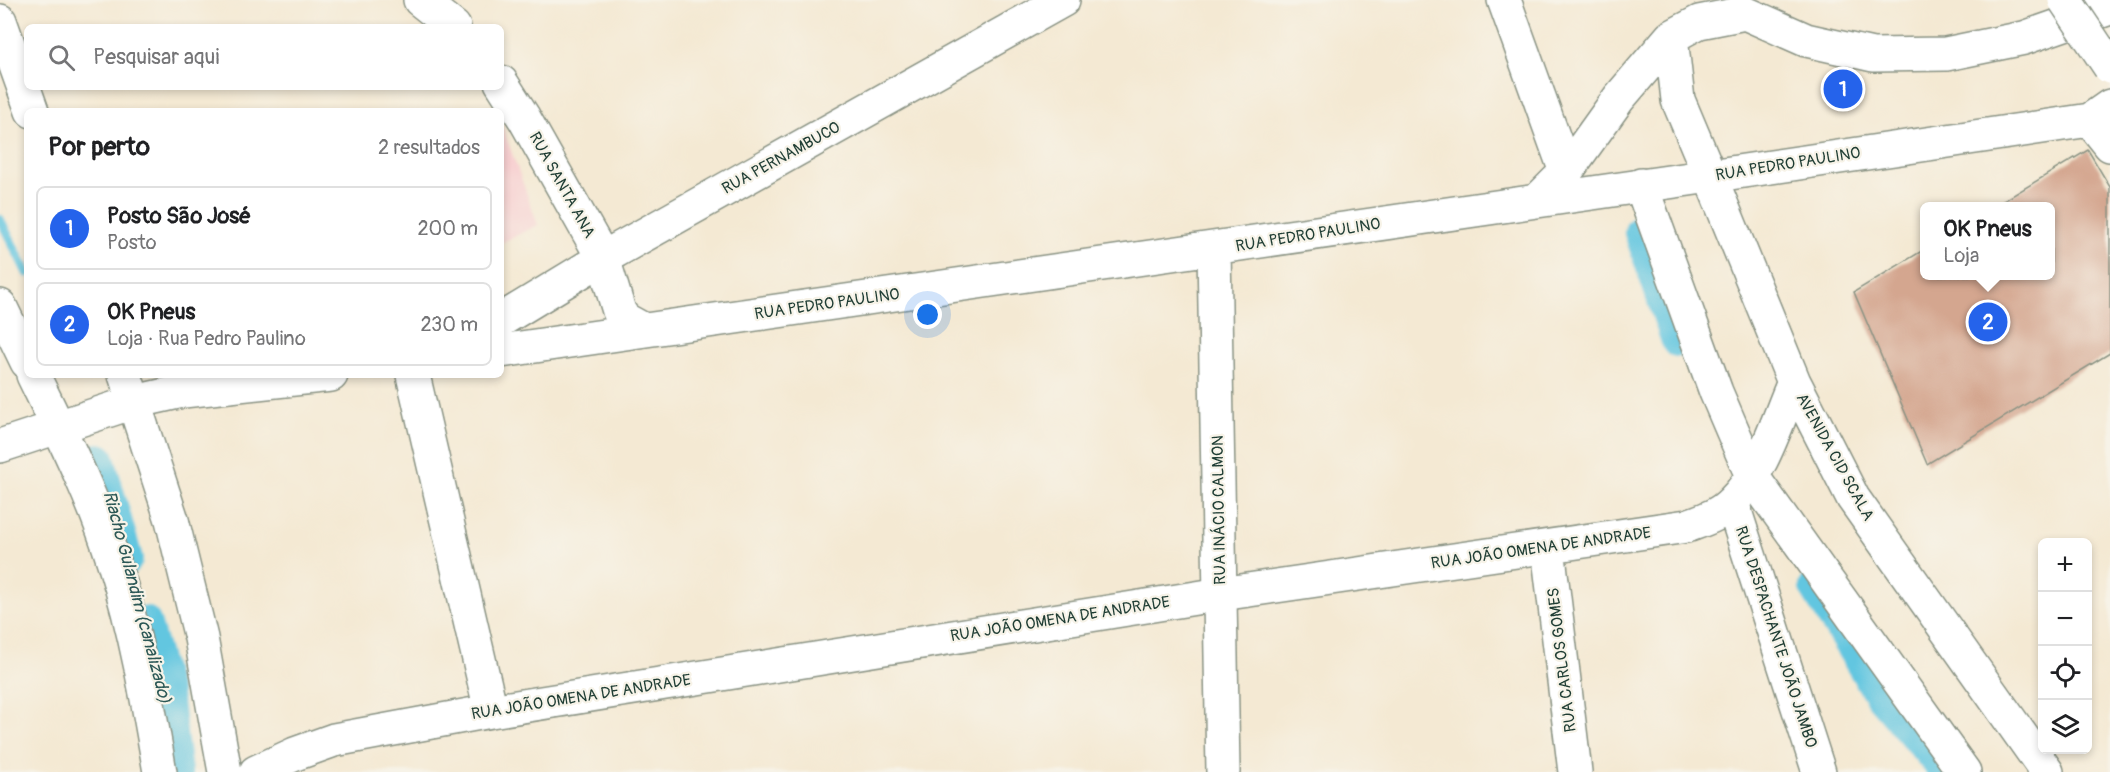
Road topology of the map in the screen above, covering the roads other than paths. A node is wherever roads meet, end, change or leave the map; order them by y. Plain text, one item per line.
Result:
1 (420, 0) edge
2 (1063, 0) edge
3 (1504, 0) edge
4 (2065, 0) edge
5 (1735, 6) edge
6 (2110, 8) edge
7 (0, 21) edge
8 (450, 24) edge
9 (1671, 37) junction
10 (2110, 67) edge
11 (504, 87) edge
12 (24, 88) edge
13 (25, 90) edge
14 (31, 108) edge
15 (2100, 113) edge
16 (2110, 145) edge
17 (1566, 172) junction
18 (1710, 176) junction
19 (1641, 185) junction
20 (1538, 200) junction
21 (1214, 249) junction
22 (603, 258) junction
23 (0, 306) edge
24 (504, 318) edge
25 (644, 330) junction
26 (504, 351) edge
27 (24, 356) edge
28 (34, 378) edge
29 (303, 378) edge
30 (414, 378) edge
31 (1794, 382) junction
32 (129, 389) edge
33 (58, 428) junction
34 (0, 446) edge
35 (1752, 476) junction
36 (1732, 502) junction
37 (1548, 548) junction
38 (1221, 594) junction
39 (491, 711) junction
40 (160, 772) edge
41 (225, 772) edge
42 (256, 772) edge
43 (1223, 772) edge
44 (1575, 772) edge
45 (1819, 772) edge
46 (1964, 772) edge
47 (2047, 772) edge

1 - 8 main road
2 - 22 main road, RUA PERNAMBUCO
3 - 17 main road
4 - 10 main road, bridge
5 - 6 main road
5 - 9 main road
7 - 12 main road
9 - 17 main road
9 - 18 main road, AVENIDA CID SCALA
11 - 22 main road, RUA SANTA ANA
13 - 14 main road
15 - 16 main road
15 - 18 main road, RUA PEDRO PAULINO
17 - 20 main road
18 - 19 main road, RUA PEDRO PAULINO
18 - 31 main road, AVENIDA CID SCALA
19 - 20 main road, RUA PEDRO PAULINO
19 - 35 main road
20 - 21 main road, RUA PEDRO PAULINO
21 - 25 main road, RUA PEDRO PAULINO
21 - 38 main road, RUA INÁCIO CALMON
22 - 24 main road, RUA PERNAMBUCO
22 - 25 main road, RUA SANTA ANA
23 - 27 main road
25 - 26 main road, RUA PEDRO PAULINO
28 - 33 main road
29 - 32 main road
30 - 39 main road
31 - 35 main road, RUA JOÃO OMENA DE ANDRADE
31 - 47 main road, AVENIDA CID SCALA
32 - 33 main road
32 - 41 main road
33 - 34 main road
33 - 40 main road
35 - 36 main road, RUA JOÃO OMENA DE ANDRADE
35 - 46 main road
36 - 37 main road, RUA JOÃO OMENA DE ANDRADE
36 - 45 main road, RUA DESPACHANTE JOÃO JAMBO
37 - 38 main road, RUA JOÃO OMENA DE ANDRADE
37 - 44 main road, RUA CARLOS GOMES
38 - 39 main road, RUA JOÃO OMENA DE ANDRADE
38 - 43 main road, RUA INÁCIO CALMON
39 - 42 main road, RUA JOÃO OMENA DE ANDRADE

